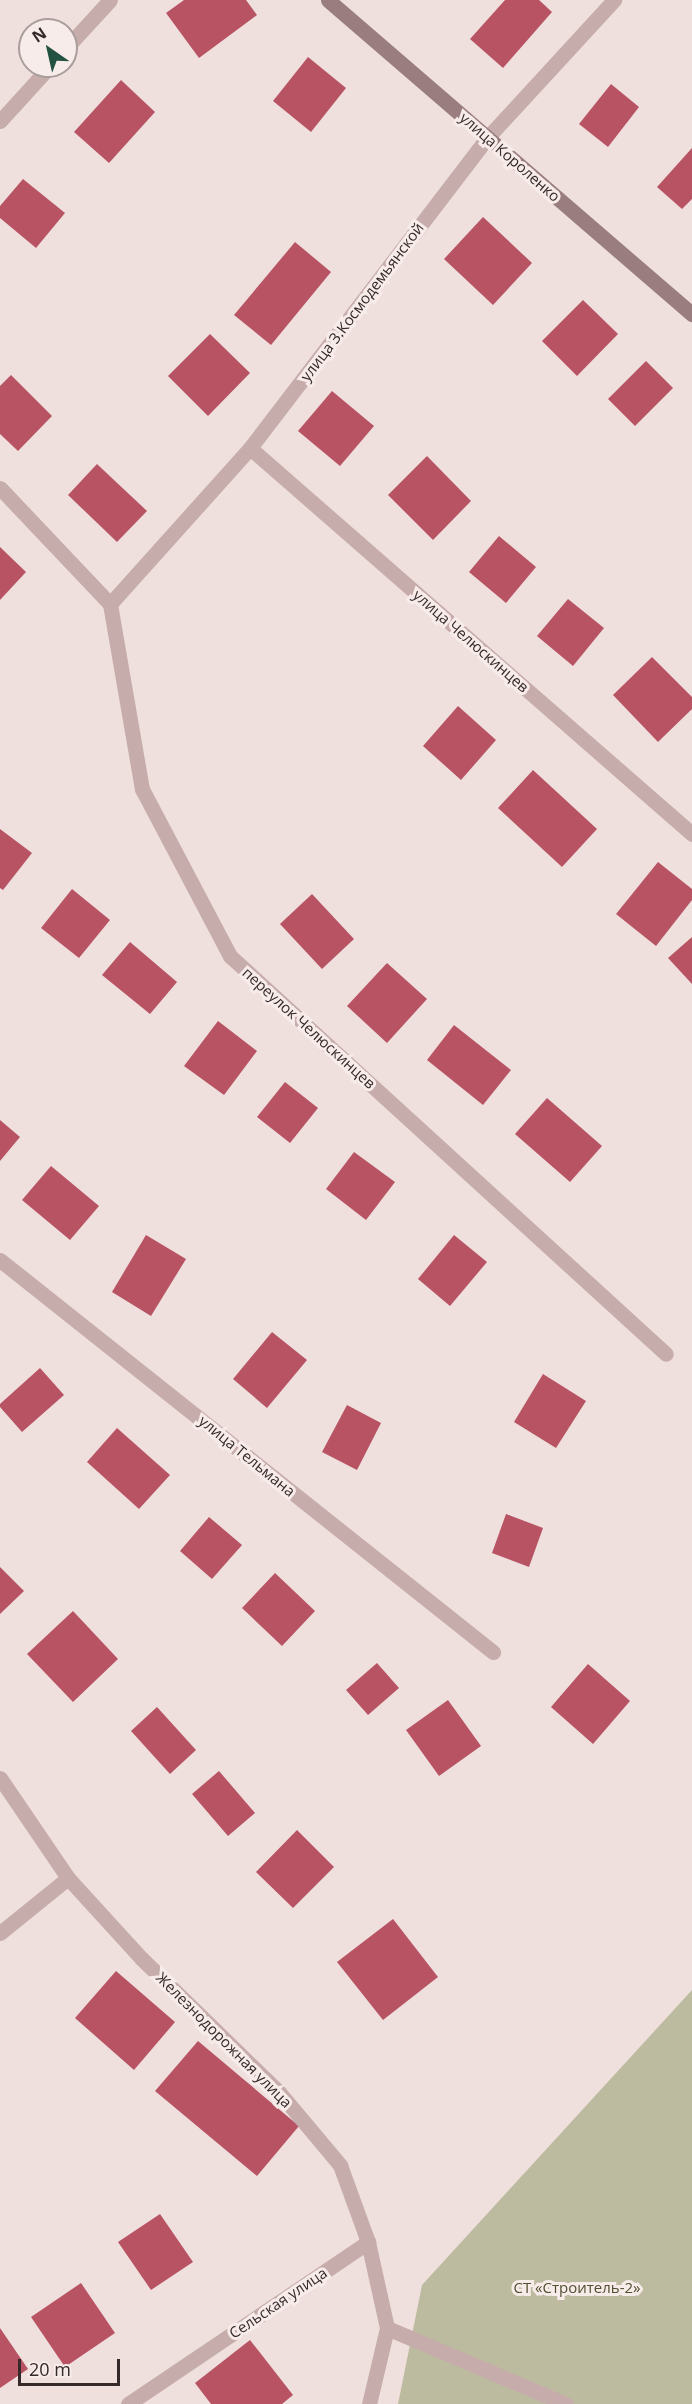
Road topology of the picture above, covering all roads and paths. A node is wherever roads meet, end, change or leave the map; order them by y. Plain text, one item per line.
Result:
1 (110, 0) edge
2 (328, 0) edge
3 (614, 0) edge
4 (78, 35) edge
5 (39, 78) edge
6 (0, 121) edge
7 (487, 138) junction
8 (692, 314) edge
9 (250, 448) junction
10 (0, 488) edge
11 (110, 604) junction
12 (692, 834) edge
13 (0, 1260) edge
14 (666, 1354) dead end
15 (493, 1652) dead end
16 (0, 1778) edge
17 (68, 1878) junction
18 (0, 1933) edge
19 (368, 2242) junction
20 (387, 2328) junction
21 (128, 2404) edge
22 (369, 2404) edge
23 (566, 2404) edge

1 - 4 street
2 - 7 street, улица Короленко
3 - 7 street, улица З.Космодемьянской
5 - 6 street
7 - 8 street, улица Короленко
7 - 9 street, улица З.Космодемьянской
9 - 11 street, улица З.Космодемьянской
9 - 12 street, улица Челюскинцев
10 - 11 street
11 - 14 street, переулок Челюскинцев
13 - 15 street, улица Тельмана
16 - 17 street, Железнодорожная улица
17 - 18 street
17 - 19 street, Железнодорожная улица
19 - 20 street, Железнодорожная улица
19 - 21 street, Сельская улица
20 - 22 street, Железнодорожная улица
20 - 23 street

